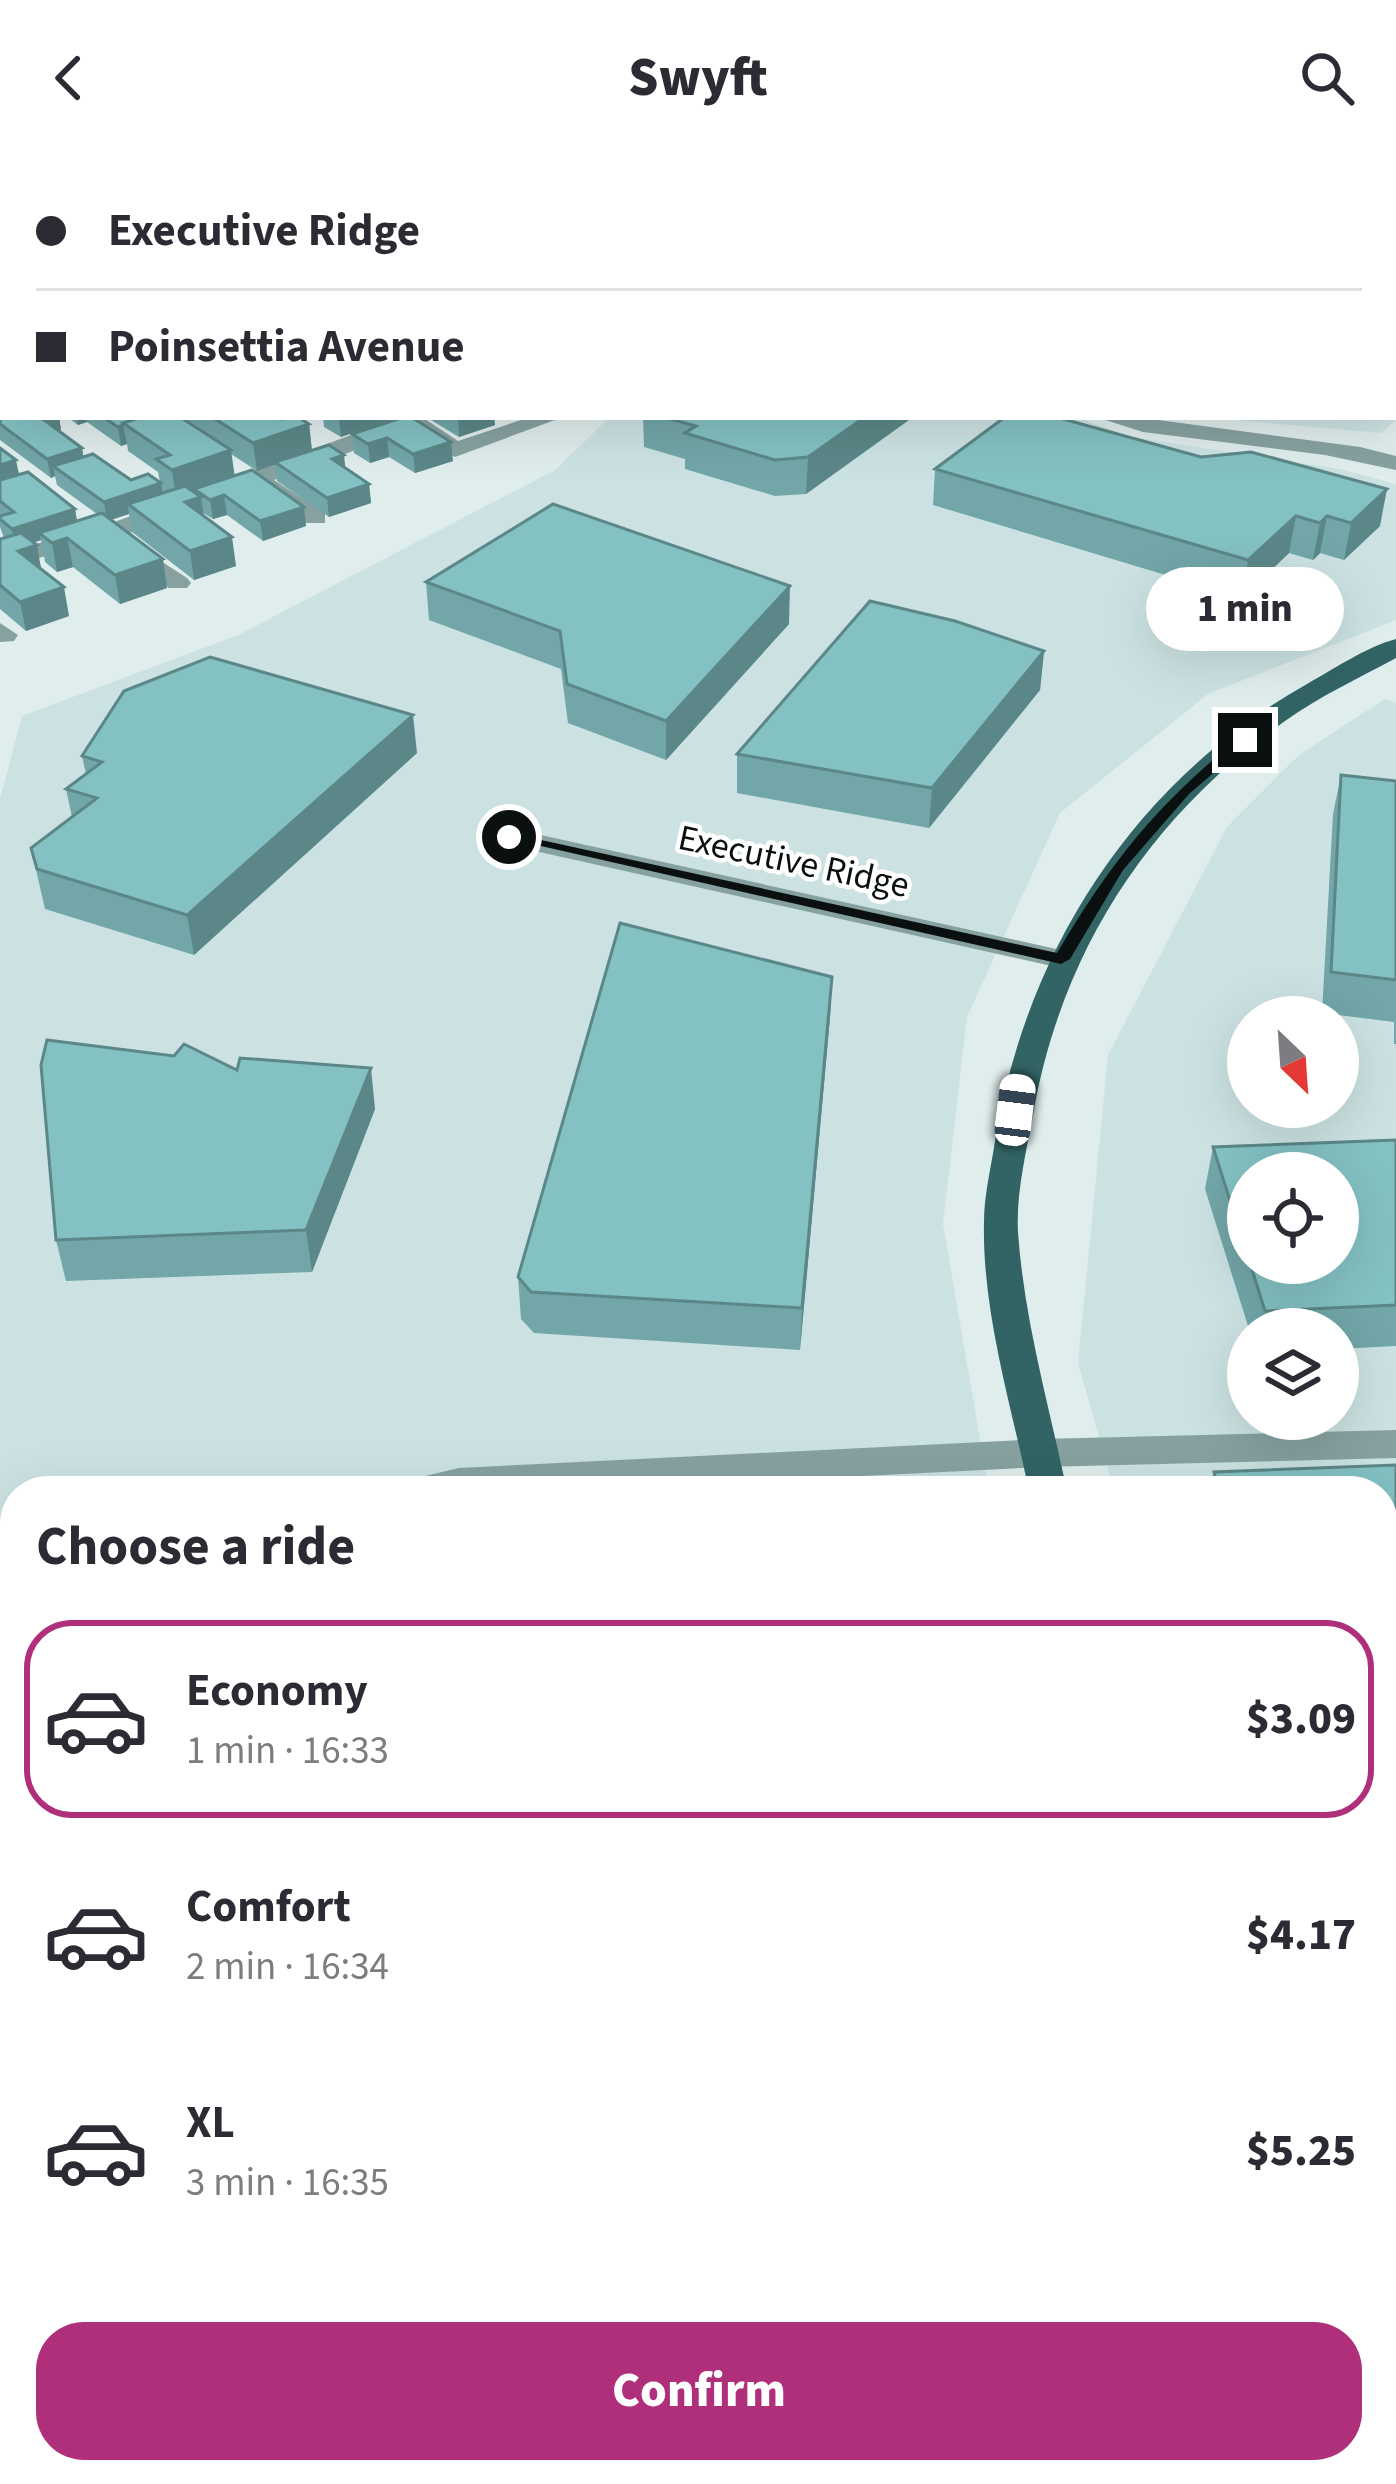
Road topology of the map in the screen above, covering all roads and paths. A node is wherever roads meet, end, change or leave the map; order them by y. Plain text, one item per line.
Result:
1 (404, 420) edge
2 (413, 420) edge
3 (543, 420) edge
4 (1123, 420) edge
5 (217, 458) edge
6 (1396, 463) edge
7 (252, 481) junction
8 (74, 514) edge
9 (316, 518) dead end
10 (107, 533) junction
11 (0, 561) edge
12 (178, 583) dead end
13 (1396, 647) edge
14 (509, 837) dead end
15 (1061, 959) junction
16 (1396, 1444) edge
17 (1045, 1472) edge
18 (811, 1476) edge

1 - 7 street
2 - 3 street
4 - 6 street
5 - 7 street
7 - 9 street
7 - 10 street
8 - 10 street
10 - 11 street
10 - 12 street
13 - 15 main road
14 - 15 street, Executive Ridge
15 - 17 main road
16 - 17 street
17 - 18 street

